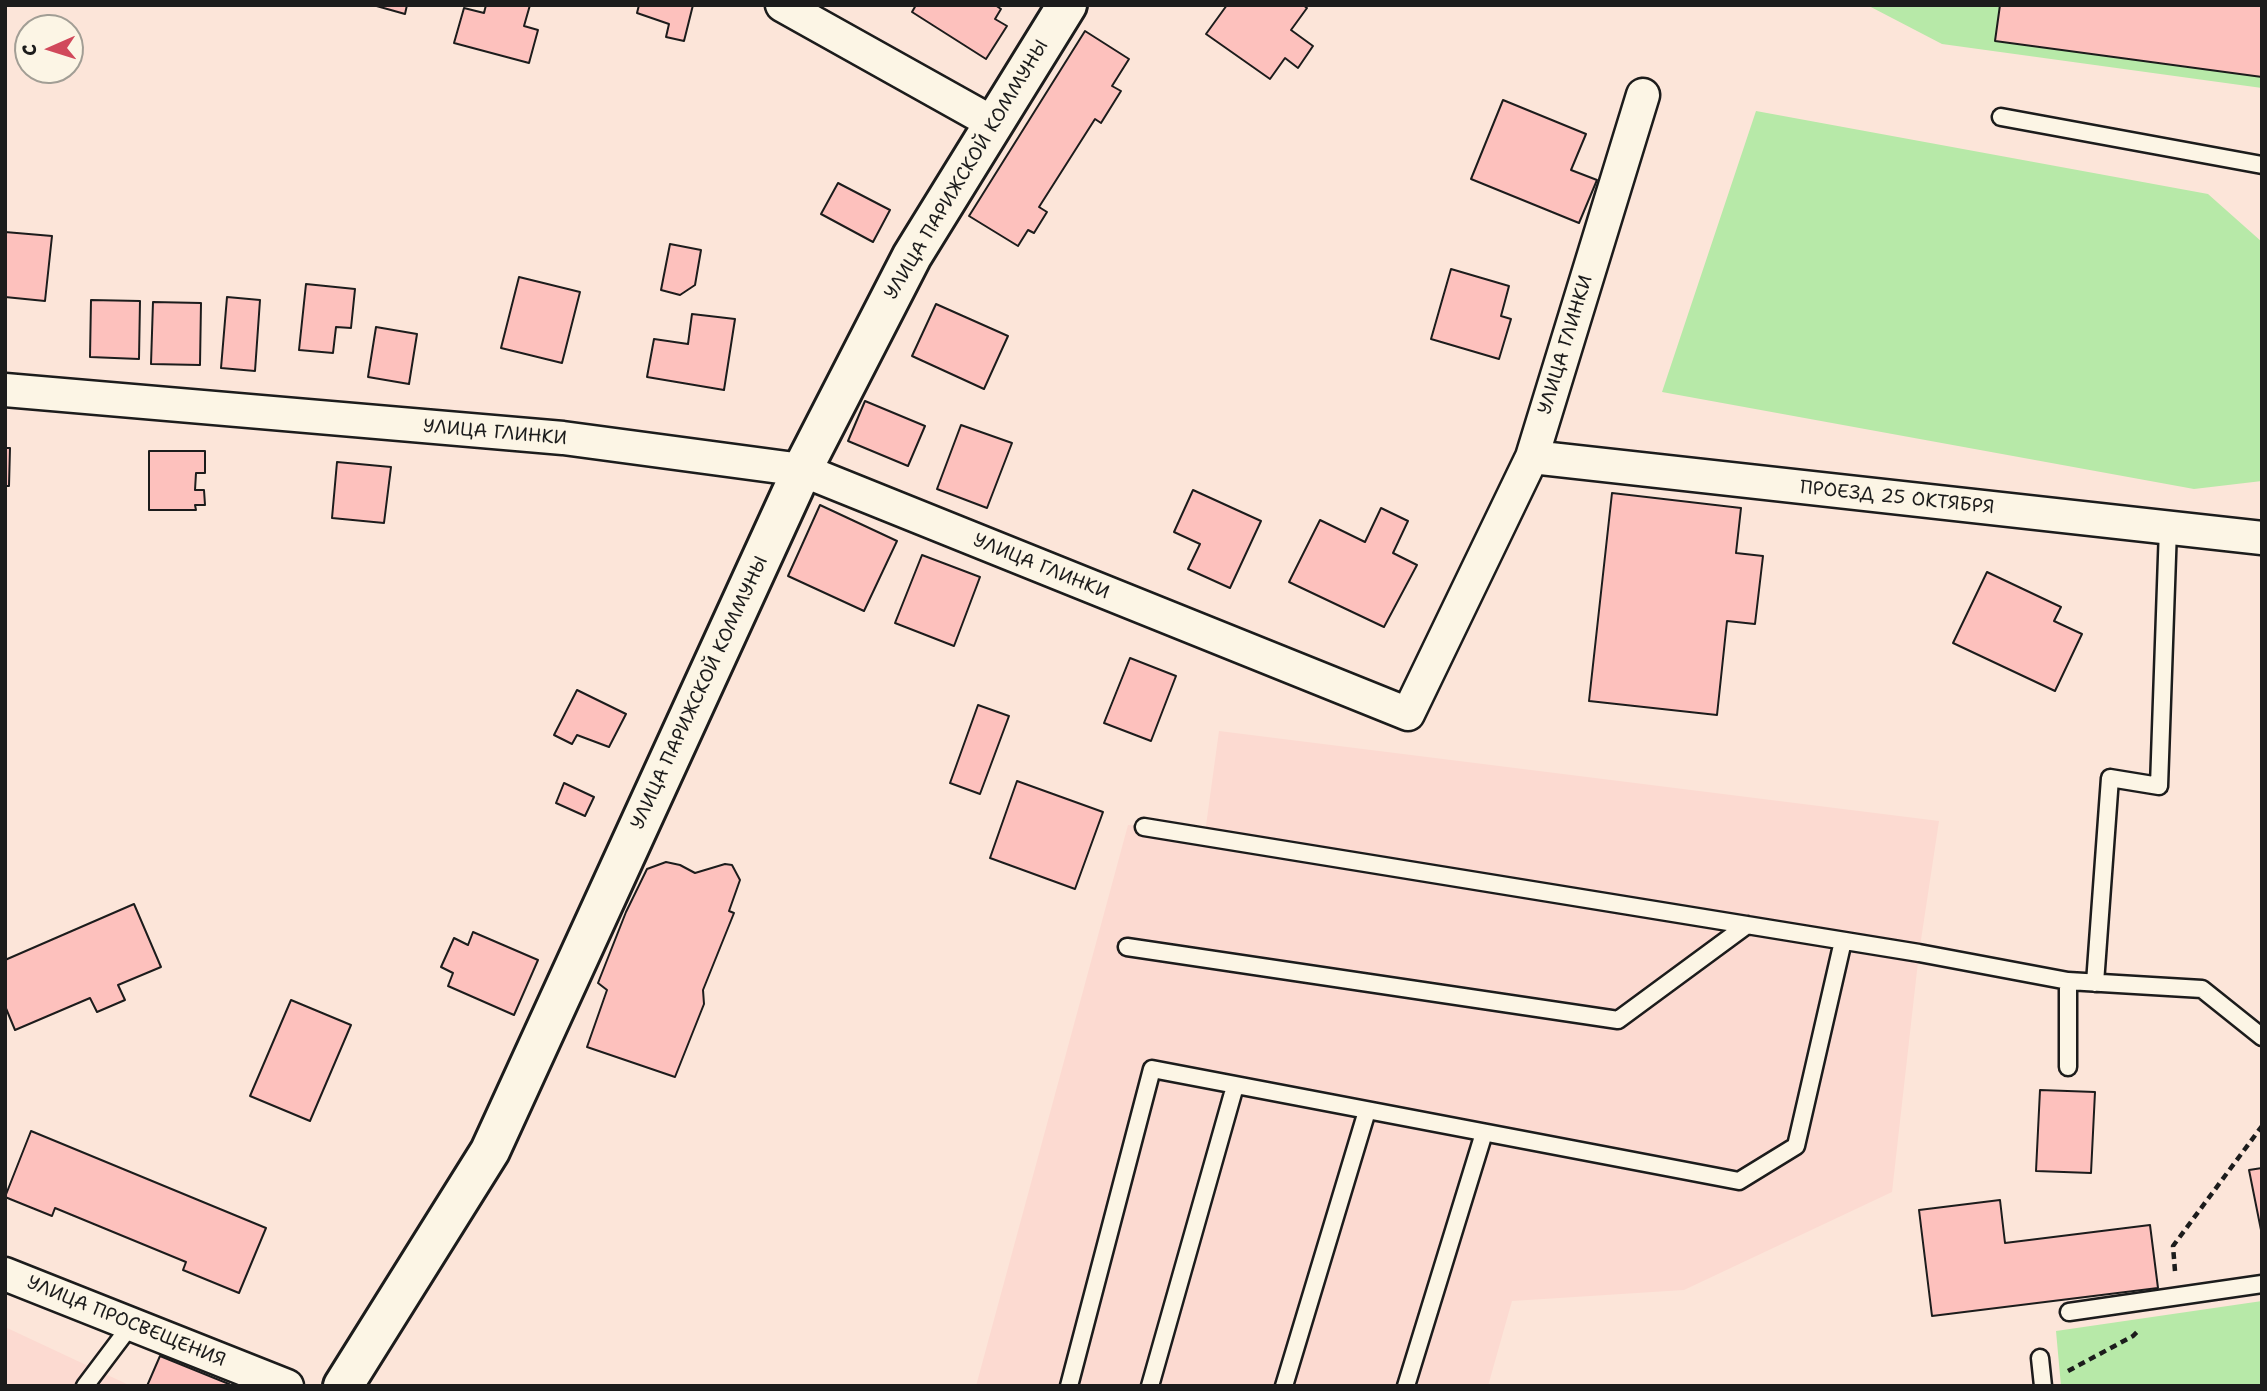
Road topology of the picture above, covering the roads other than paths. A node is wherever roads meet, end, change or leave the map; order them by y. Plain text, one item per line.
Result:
1 (782, 5) edge
2 (1067, 5) edge
3 (1643, 95) dead end
4 (2001, 117) dead end
5 (993, 123) junction
6 (2262, 165) edge
7 (5, 390) edge
8 (1532, 457) junction
9 (802, 470) junction
10 (2168, 528) junction
11 (2262, 538) edge
12 (1144, 827) dead end
13 (1747, 925) junction
14 (1843, 941) junction
15 (1127, 947) dead end
16 (2068, 981) junction
17 (2095, 983) junction
18 (2262, 1037) edge
19 (2068, 1067) dead end
20 (1235, 1086) junction
21 (1367, 1111) junction
22 (1484, 1133) junction
23 (5, 1274) edge
24 (2262, 1284) edge
25 (2070, 1312) dead end
26 (131, 1325) junction
27 (2040, 1358) dead end
28 (85, 1386) edge
29 (286, 1386) edge
30 (343, 1386) edge
31 (1069, 1386) edge
32 (1150, 1386) edge
33 (1284, 1386) edge
34 (1406, 1386) edge
35 (2043, 1386) edge

1 - 5 street
2 - 5 street, УЛИЦА ПАРИЖСКОЙ КОММУНЫ
3 - 8 street, УЛИЦА ГЛИНКИ
4 - 6 lane
5 - 9 street, УЛИЦА ПАРИЖСКОЙ КОММУНЫ
7 - 9 street, УЛИЦА ГЛИНКИ
8 - 9 street, УЛИЦА ГЛИНКИ
8 - 10 street, ПРОЕЗД 25 ОКТЯБРЯ
9 - 30 street, УЛИЦА ПАРИЖСКОЙ КОММУНЫ
10 - 11 street, ПРОЕЗД 25 ОКТЯБРЯ
10 - 17 lane
12 - 13 lane
13 - 14 lane
13 - 15 lane
14 - 16 lane
14 - 22 lane
16 - 17 lane
16 - 19 lane
17 - 18 lane
20 - 21 lane
20 - 31 lane
20 - 32 lane
21 - 22 lane
21 - 33 lane
22 - 34 lane
23 - 26 street, УЛИЦА ПРОСВЕЩЕНИЯ
24 - 25 lane
26 - 28 lane
26 - 29 street, УЛИЦА ПРОСВЕЩЕНИЯ
27 - 35 lane

